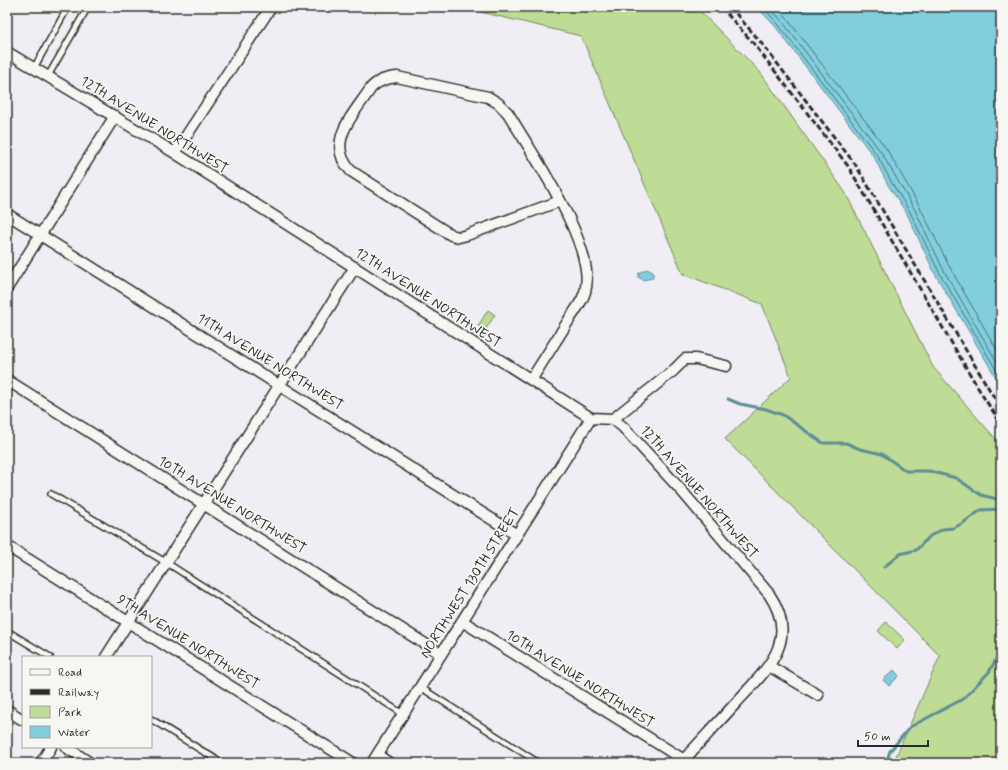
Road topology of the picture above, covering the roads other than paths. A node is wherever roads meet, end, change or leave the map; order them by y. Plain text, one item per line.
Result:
1 (68, 7) edge
2 (88, 7) edge
3 (271, 7) edge
4 (7, 52) edge
5 (34, 68) junction
6 (48, 76) junction
7 (115, 116) junction
8 (175, 153) junction
9 (560, 201) junction
10 (7, 214) edge
11 (41, 234) junction
12 (355, 267) junction
13 (7, 288) edge
14 (726, 366) dead end
15 (7, 380) edge
16 (531, 380) junction
17 (279, 385) junction
18 (591, 418) junction
19 (614, 419) junction
20 (51, 494) dead end
21 (204, 504) junction
22 (516, 535) junction
23 (7, 546) edge
24 (167, 564) junction
25 (129, 621) junction
26 (462, 621) junction
27 (7, 631) edge
28 (441, 654) junction
29 (48, 656) edge
30 (107, 656) edge
31 (769, 666) junction
32 (420, 687) junction
33 (818, 695) dead end
34 (7, 710) edge
35 (403, 714) junction
36 (22, 719) edge
37 (152, 720) edge
38 (50, 748) edge
39 (68, 748) edge
40 (374, 759) edge
41 (683, 761) edge
42 (40, 763) edge
43 (90, 763) edge
44 (222, 763) edge
45 (353, 763) edge
46 (389, 763) edge
47 (539, 763) edge

1 - 5 lane
2 - 6 lane
3 - 8 street
4 - 5 street, 12TH AVENUE NORTHWEST
5 - 6 street, 12TH AVENUE NORTHWEST
6 - 7 street, 12TH AVENUE NORTHWEST
7 - 8 street, 12TH AVENUE NORTHWEST
7 - 11 street
8 - 12 street, 12TH AVENUE NORTHWEST
9 - 9 street
9 - 16 street
10 - 11 street, 11TH AVENUE NORTHWEST
11 - 13 street
11 - 17 street, 11TH AVENUE NORTHWEST
12 - 16 street, 12TH AVENUE NORTHWEST
12 - 17 street
14 - 19 street
15 - 21 street, 10TH AVENUE NORTHWEST
16 - 18 street, 12TH AVENUE NORTHWEST
17 - 21 street
17 - 22 street, 11TH AVENUE NORTHWEST
18 - 19 street, 12TH AVENUE NORTHWEST
18 - 22 street, NORTHWEST 130TH STREET
19 - 31 street, 12TH AVENUE NORTHWEST
20 - 24 lane
21 - 24 street
21 - 28 street, 10TH AVENUE NORTHWEST
22 - 26 street, NORTHWEST 130TH STREET
23 - 25 street, 9TH AVENUE NORTHWEST
24 - 25 street
24 - 35 lane
25 - 30 street
25 - 45 street, 9TH AVENUE NORTHWEST
26 - 28 street, NORTHWEST 130TH STREET
26 - 41 street, 10TH AVENUE NORTHWEST
27 - 29 lane
28 - 32 street, NORTHWEST 130TH STREET
31 - 33 street
31 - 41 street
32 - 35 street, NORTHWEST 130TH STREET
32 - 47 lane
34 - 36 street
35 - 40 street, NORTHWEST 130TH STREET
37 - 44 lane
38 - 42 street
39 - 43 street
40 - 46 street

